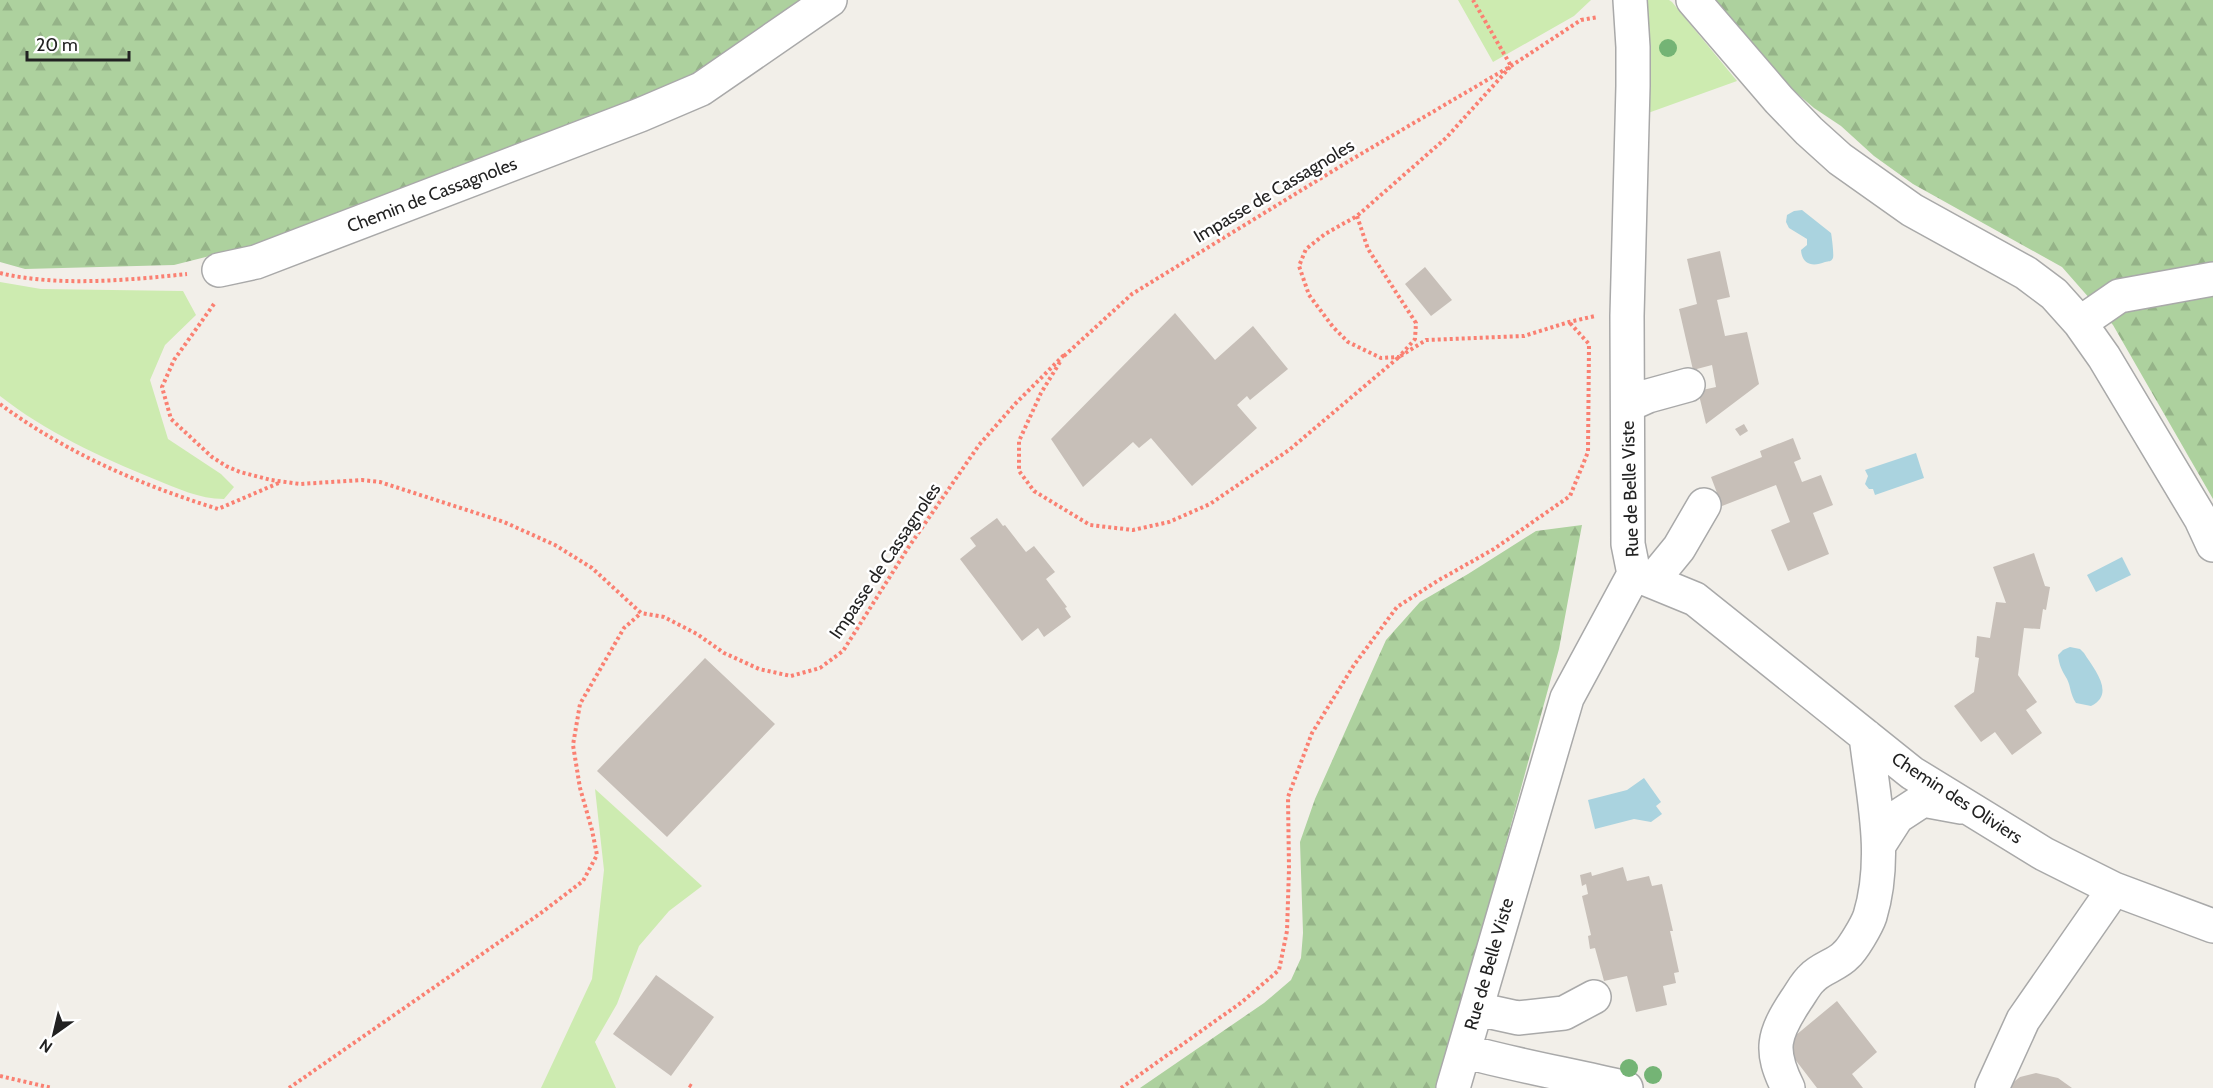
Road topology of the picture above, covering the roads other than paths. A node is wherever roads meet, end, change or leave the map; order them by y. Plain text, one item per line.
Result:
1 (830, 0) edge
2 (1693, 0) edge
3 (1630, 5) edge
4 (219, 270) road end
5 (2213, 279) edge
6 (2080, 323) junction
7 (1688, 385) dead end
8 (1628, 405) junction
9 (1704, 505) dead end
10 (2213, 545) edge
11 (1643, 577) junction
12 (1866, 736) junction
13 (1970, 809) junction
14 (1879, 845) junction
15 (2114, 889) junction
16 (2213, 926) edge
17 (1594, 997) dead end
18 (1477, 1009) junction
19 (1464, 1051) junction
20 (1453, 1088) edge
21 (1626, 1088) edge
22 (1788, 1088) edge
23 (1992, 1088) edge

1 - 4 street, Chemin de Cassagnoles
2 - 6 street
3 - 8 street, Rue de Belle Viste
5 - 6 street
6 - 10 street
7 - 8 street
8 - 11 street, Rue de Belle Viste
9 - 11 street
11 - 12 street, Chemin des Oliviers
11 - 18 street, Rue de Belle Viste
12 - 13 street, Chemin des Oliviers
12 - 14 street
13 - 14 street
13 - 15 street, Chemin des Oliviers
14 - 22 street
15 - 16 street, Chemin des Oliviers
15 - 23 street
17 - 18 street
18 - 19 street, Rue de Belle Viste
19 - 20 street, Rue de Belle Viste
19 - 21 street

